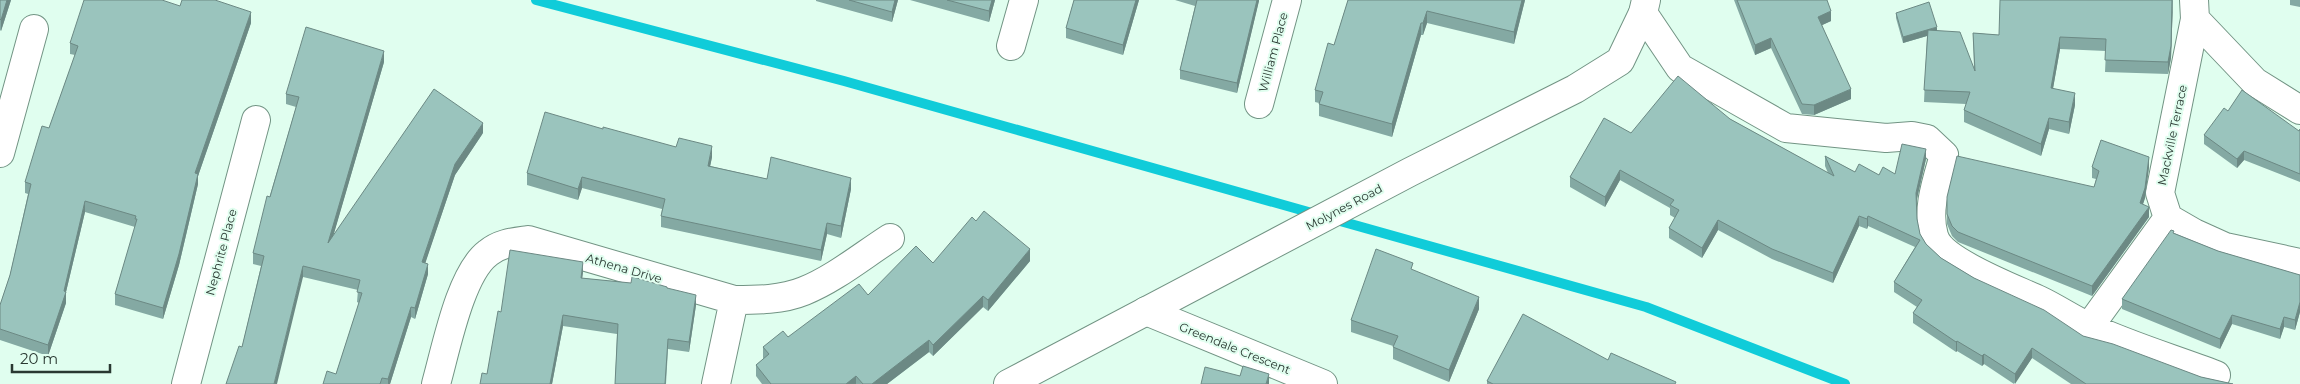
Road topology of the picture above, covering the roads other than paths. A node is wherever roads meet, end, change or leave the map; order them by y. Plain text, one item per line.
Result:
1 (1024, 0) edge
2 (1287, 0) edge
3 (1644, 6) edge
4 (2195, 10) edge
5 (34, 30) dead end
6 (1011, 46) dead end
7 (1259, 104) dead end
8 (2300, 110) edge
9 (256, 120) dead end
10 (0, 153) edge
11 (2168, 218) junction
12 (890, 238) dead end
13 (2300, 263) edge
14 (734, 300) junction
15 (1146, 311) junction
16 (2089, 327) junction
17 (2216, 375) dead end
18 (186, 384) edge
19 (436, 384) edge
20 (716, 384) edge
21 (1008, 384) edge
22 (1323, 384) edge

1 - 6 street
2 - 7 street, William Place
3 - 15 street, Molynes Road
3 - 16 street
4 - 8 street
4 - 11 street, Mackville Terrace
5 - 10 street
9 - 18 street, Nephrite Place
11 - 13 street
11 - 16 street
12 - 14 street, Athena Drive
14 - 19 street, Athena Drive
14 - 20 street
15 - 21 street, Molynes Road
15 - 22 street, Greendale Crescent
16 - 17 street

